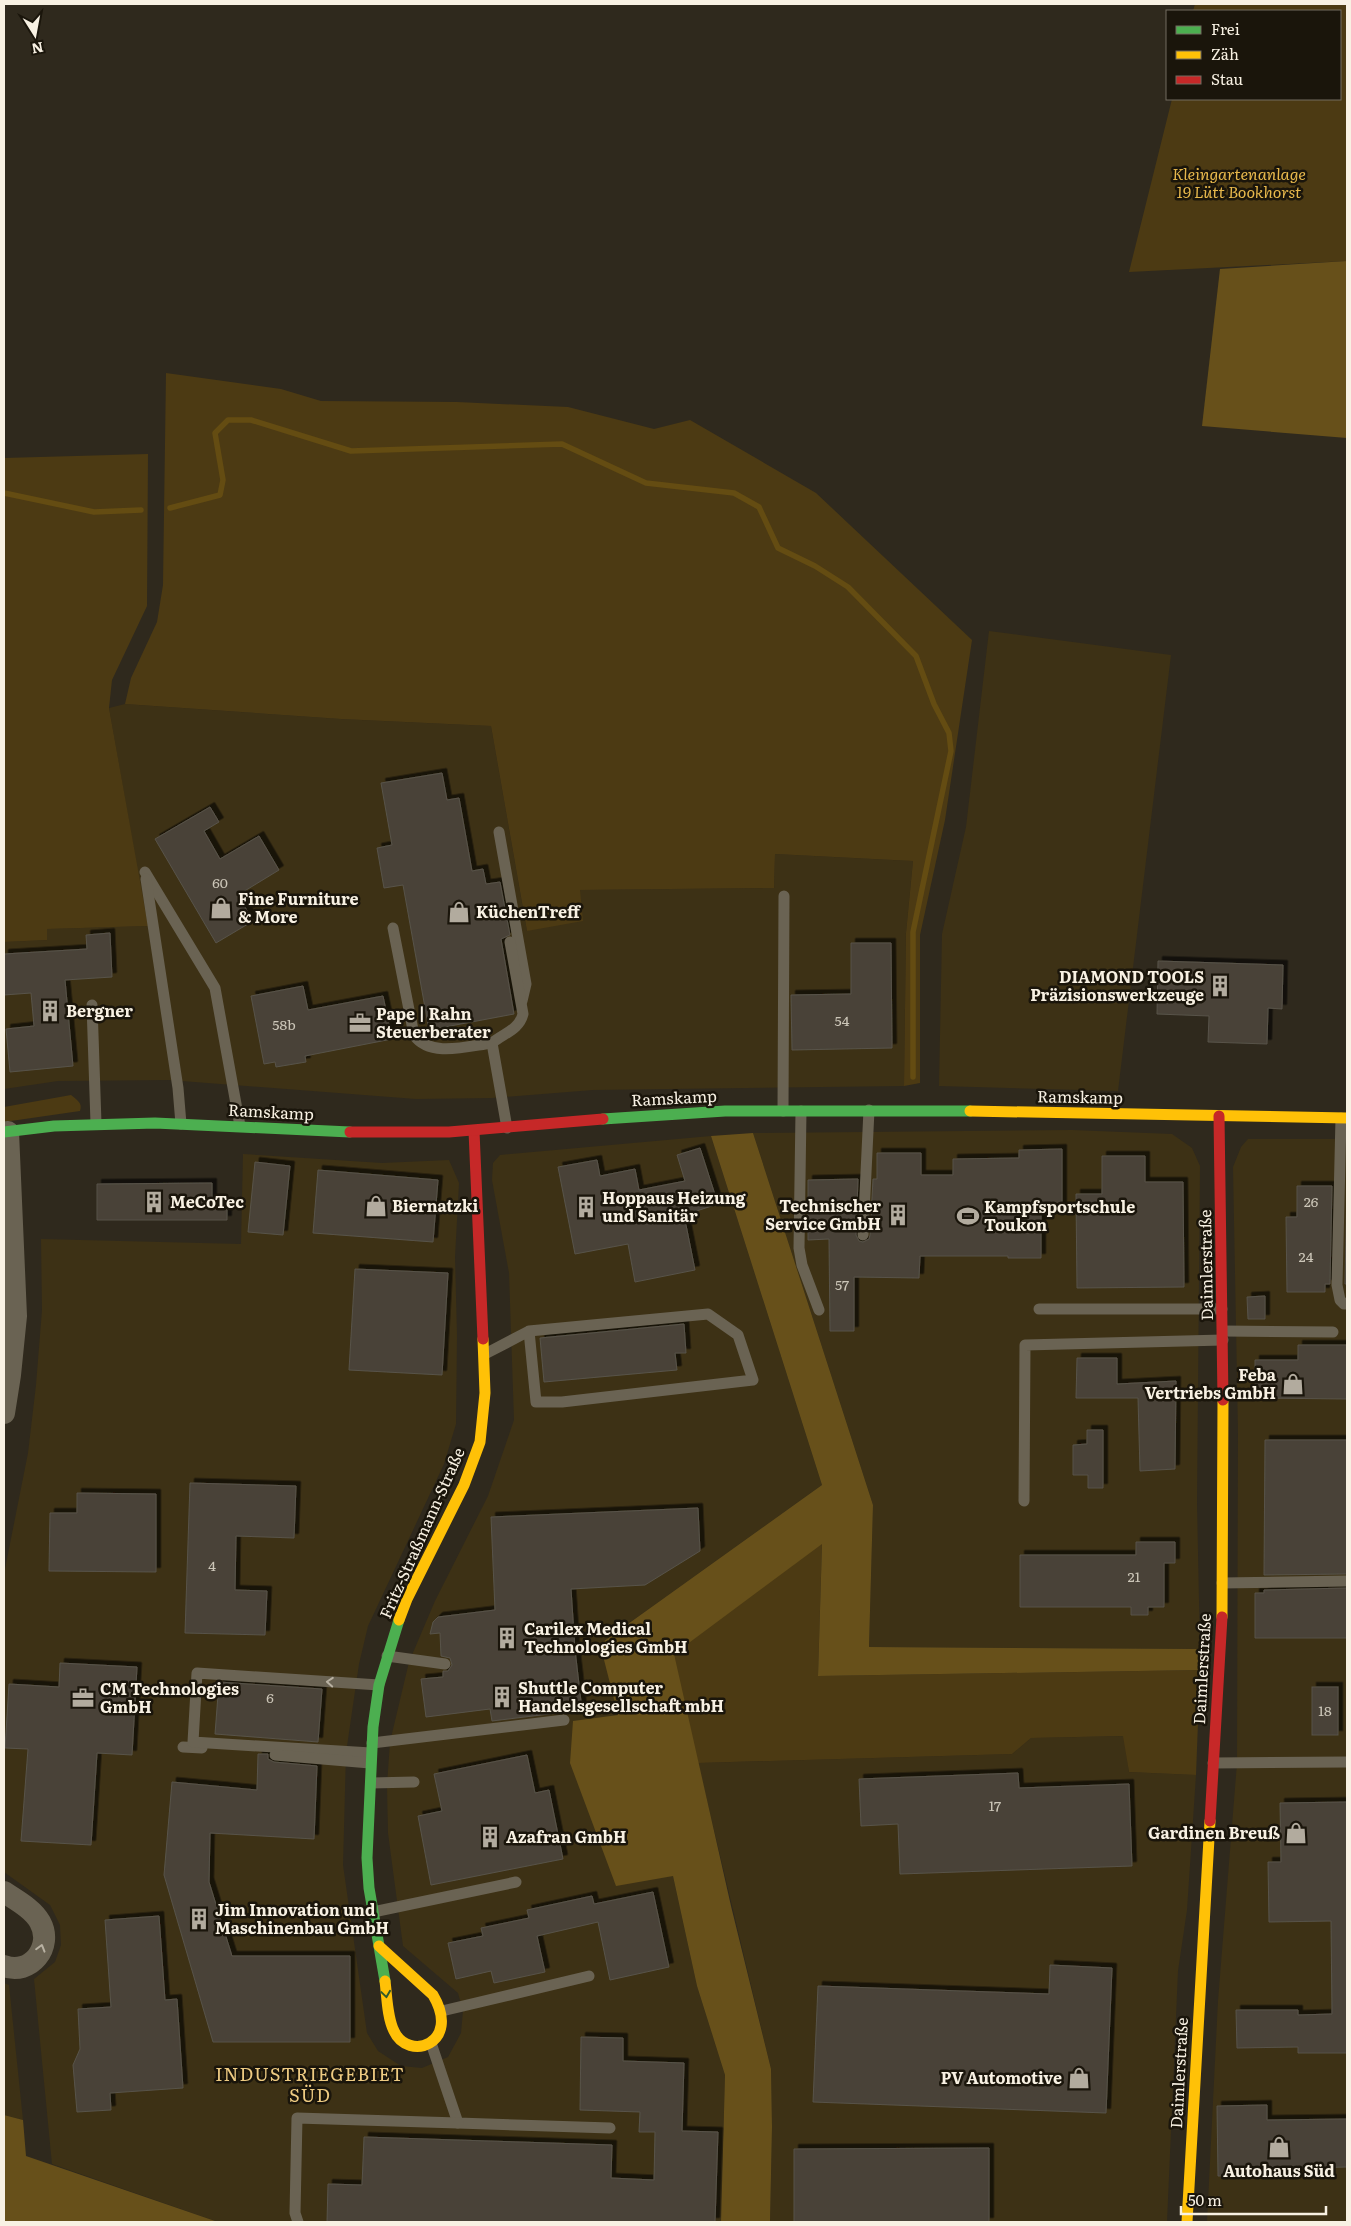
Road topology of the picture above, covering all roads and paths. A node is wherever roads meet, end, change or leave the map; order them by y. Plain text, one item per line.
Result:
1 (499, 832) dead end
2 (784, 896) dead end
3 (393, 928) dead end
4 (510, 942) dead end
5 (92, 1005) dead end
6 (521, 1005) junction
7 (492, 1043) junction
8 (869, 1110) junction
9 (782, 1111) junction
10 (801, 1111) junction
11 (1219, 1116) junction
12 (1344, 1118) edge
13 (96, 1124) junction
14 (181, 1124) junction
15 (240, 1127) junction
16 (507, 1128) junction
17 (474, 1131) junction
18 (6, 1132) edge
19 (863, 1235) dead end
20 (9, 1248) edge
21 (1347, 1304) edge
22 (1039, 1309) dead end
23 (1222, 1309) junction
24 (819, 1310) dead end
25 (529, 1331) junction
26 (1333, 1332) dead end
27 (1223, 1335) junction
28 (484, 1354) junction
29 (4, 1413) edge
30 (1024, 1501) dead end
31 (1347, 1581) edge
32 (1222, 1582) junction
33 (387, 1656) junction
34 (445, 1664) dead end
35 (379, 1685) junction
36 (564, 1720) dead end
37 (183, 1746) dead end
38 (371, 1753) junction
39 (1347, 1762) edge
40 (1213, 1763) junction
41 (414, 1782) dead end
42 (369, 1783) junction
43 (516, 1882) dead end
44 (4, 1892) edge
45 (373, 1912) junction
46 (379, 1946) junction
47 (4, 1966) edge
48 (589, 1976) dead end
49 (442, 2011) junction
50 (431, 2042) junction
51 (458, 2123) junction
52 (610, 2128) dead end
53 (298, 2222) edge
54 (1187, 2222) edge

1 - 6 lane
2 - 9 lane
3 - 7 lane
4 - 6 lane
5 - 13 lane
6 - 7 lane
7 - 16 lane
8 - 10 street, Ramskamp
8 - 11 street, Ramskamp
8 - 19 lane
9 - 10 street, Ramskamp
9 - 16 street, Ramskamp
10 - 24 lane
11 - 12 street, Ramskamp
11 - 23 street, Daimlerstraße
12 - 21 lane
13 - 14 street, Ramskamp
13 - 18 street, Ramskamp
14 - 15 street, Ramskamp
14 - 15 lane
15 - 17 street, Ramskamp
16 - 17 street, Ramskamp
17 - 28 street, Fritz-Straßmann-Straße
18 - 20 street
20 - 29 street
22 - 23 lane
23 - 27 street, Daimlerstraße
25 - 25 lane
25 - 28 lane
26 - 27 lane
27 - 30 lane
27 - 32 street, Daimlerstraße
28 - 33 street, Fritz-Straßmann-Straße
31 - 32 lane
32 - 40 street, Daimlerstraße
33 - 34 lane
33 - 35 street, Fritz-Straßmann-Straße
35 - 38 street, Fritz-Straßmann-Straße
35 -> 38 lane
36 - 38 lane
37 - 38 lane
38 - 42 street, Fritz-Straßmann-Straße
39 - 40 lane
40 - 54 street, Daimlerstraße
41 - 42 lane
42 - 45 street, Fritz-Straßmann-Straße
43 - 45 lane
47 -> 44 street
45 - 46 street, Fritz-Straßmann-Straße
46 - 49 street
46 -> 50 street, Fritz-Straßmann-Straße
48 - 49 lane
49 - 50 street
50 - 51 lane
51 - 52 lane
51 - 53 lane

